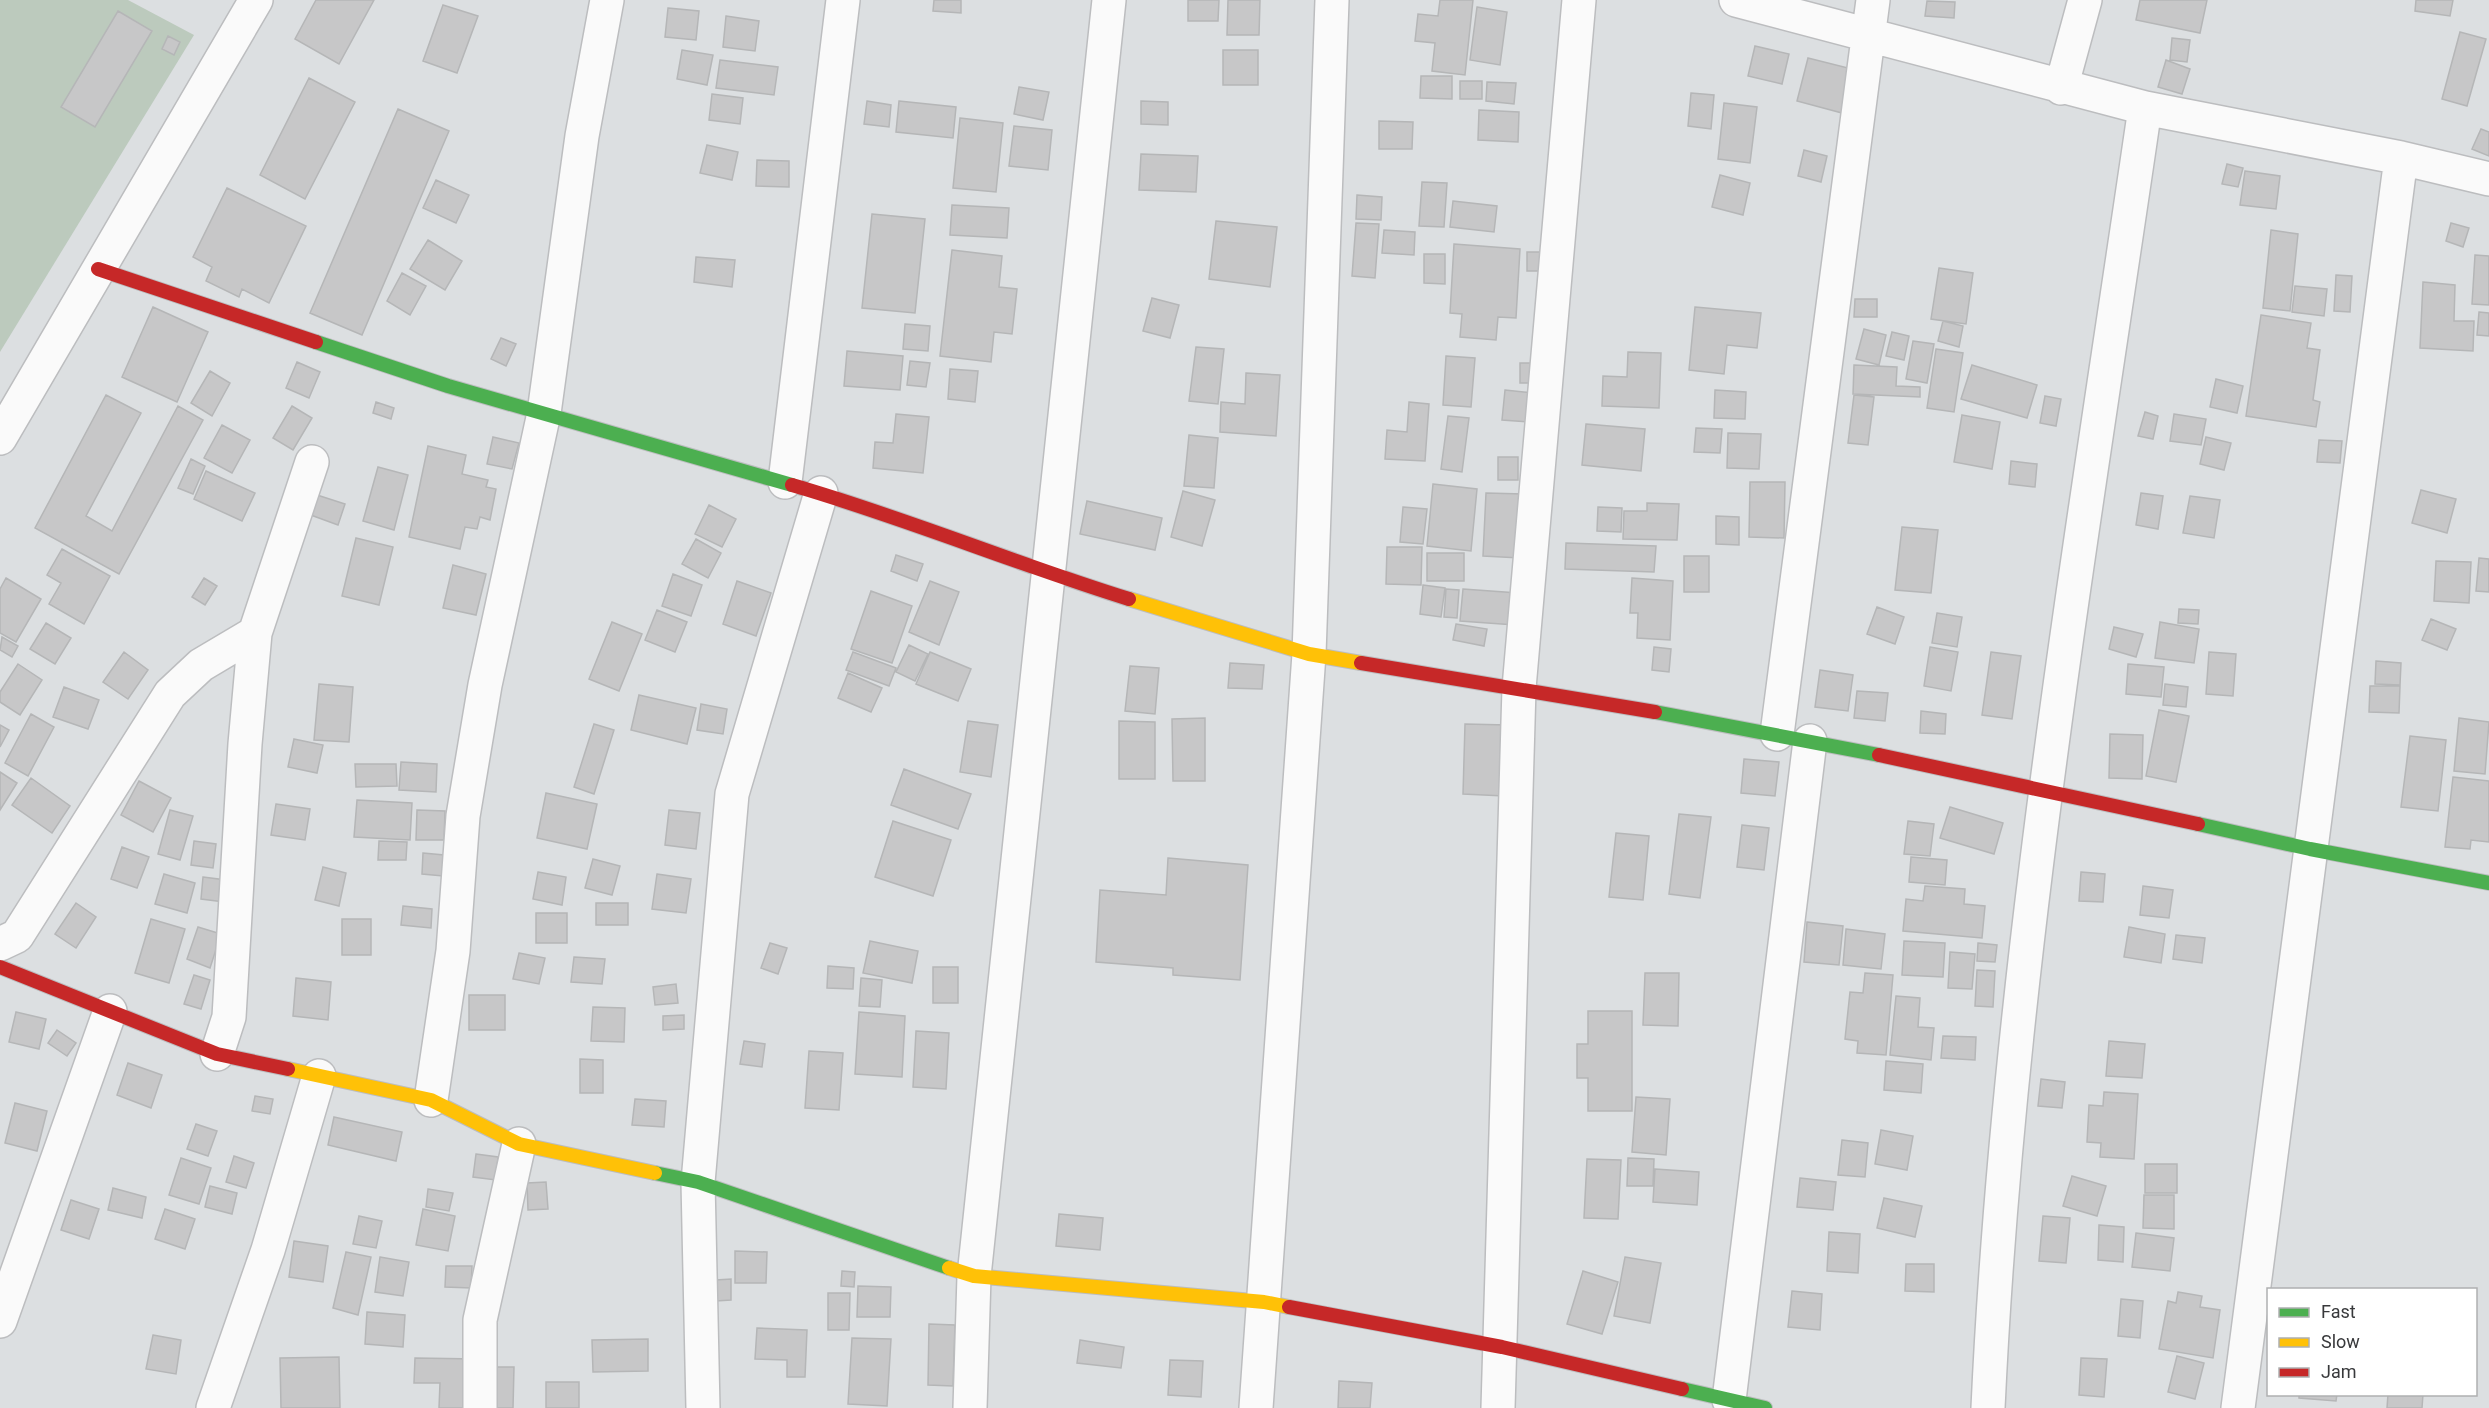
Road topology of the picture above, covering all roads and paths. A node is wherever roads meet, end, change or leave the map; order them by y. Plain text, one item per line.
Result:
1 (256, 0) edge
2 (607, 0) edge
3 (843, 0) edge
4 (1109, 0) edge
5 (1332, 0) edge
6 (1579, 0) edge
7 (1736, 0) edge
8 (1873, 0) edge
9 (2085, 0) edge
10 (1869, 36) junction
11 (2061, 87) junction
12 (2145, 108) junction
13 (2401, 158) junction
14 (2489, 179) edge
15 (98, 268) junction
16 (544, 413) junction
17 (0, 438) edge
18 (312, 462) dead end
19 (785, 482) junction
20 (821, 493) junction
21 (1048, 574) junction
22 (255, 633) junction
23 (1309, 654) junction
24 (1519, 688) junction
25 (1777, 734) junction
26 (1810, 741) junction
27 (2045, 789) junction
28 (2310, 849) junction
29 (2489, 883) edge
30 (0, 944) edge
31 (0, 967) edge
32 (110, 1011) junction
33 (217, 1054) junction
34 (319, 1076) junction
35 (431, 1100) junction
36 (519, 1144) junction
37 (698, 1182) junction
38 (974, 1276) junction
39 (1264, 1302) junction
40 (0, 1322) edge
41 (1502, 1347) junction
42 (1729, 1400) junction
43 (213, 1408) edge
44 (480, 1408) edge
45 (703, 1408) edge
46 (970, 1408) edge
47 (1256, 1408) edge
48 (1498, 1408) edge
49 (1765, 1408) edge
50 (1988, 1408) edge
51 (2238, 1408) edge

1 - 15 street
2 - 16 street
3 - 19 street
4 - 21 street
5 - 23 street
6 - 24 street
7 - 10 street
8 - 10 street
9 - 11 street
10 - 11 street
10 - 25 street
11 - 12 street
12 - 13 street
12 - 27 street
13 - 14 street
13 - 28 street
15 - 16 street
15 - 17 street
16 - 19 street
16 - 35 street
18 - 22 street
19 - 20 street
20 - 21 street
20 - 37 street
21 - 23 street
21 - 38 street
22 - 30 street
22 - 33 street
23 - 24 street
23 - 39 street
24 - 25 street
24 - 41 street
25 - 26 street
26 - 27 street
26 - 42 street
27 - 28 street
27 - 50 street
28 - 29 street
28 - 51 street
31 - 32 street
32 - 33 street
32 - 40 street
33 - 34 street
34 - 35 street
34 - 43 street
35 - 36 street
36 - 37 street
36 - 44 street
37 - 38 street
37 - 45 street
38 - 39 street
38 - 46 street
39 - 41 street
39 - 47 street
41 - 42 street
41 - 48 street
42 - 49 street

